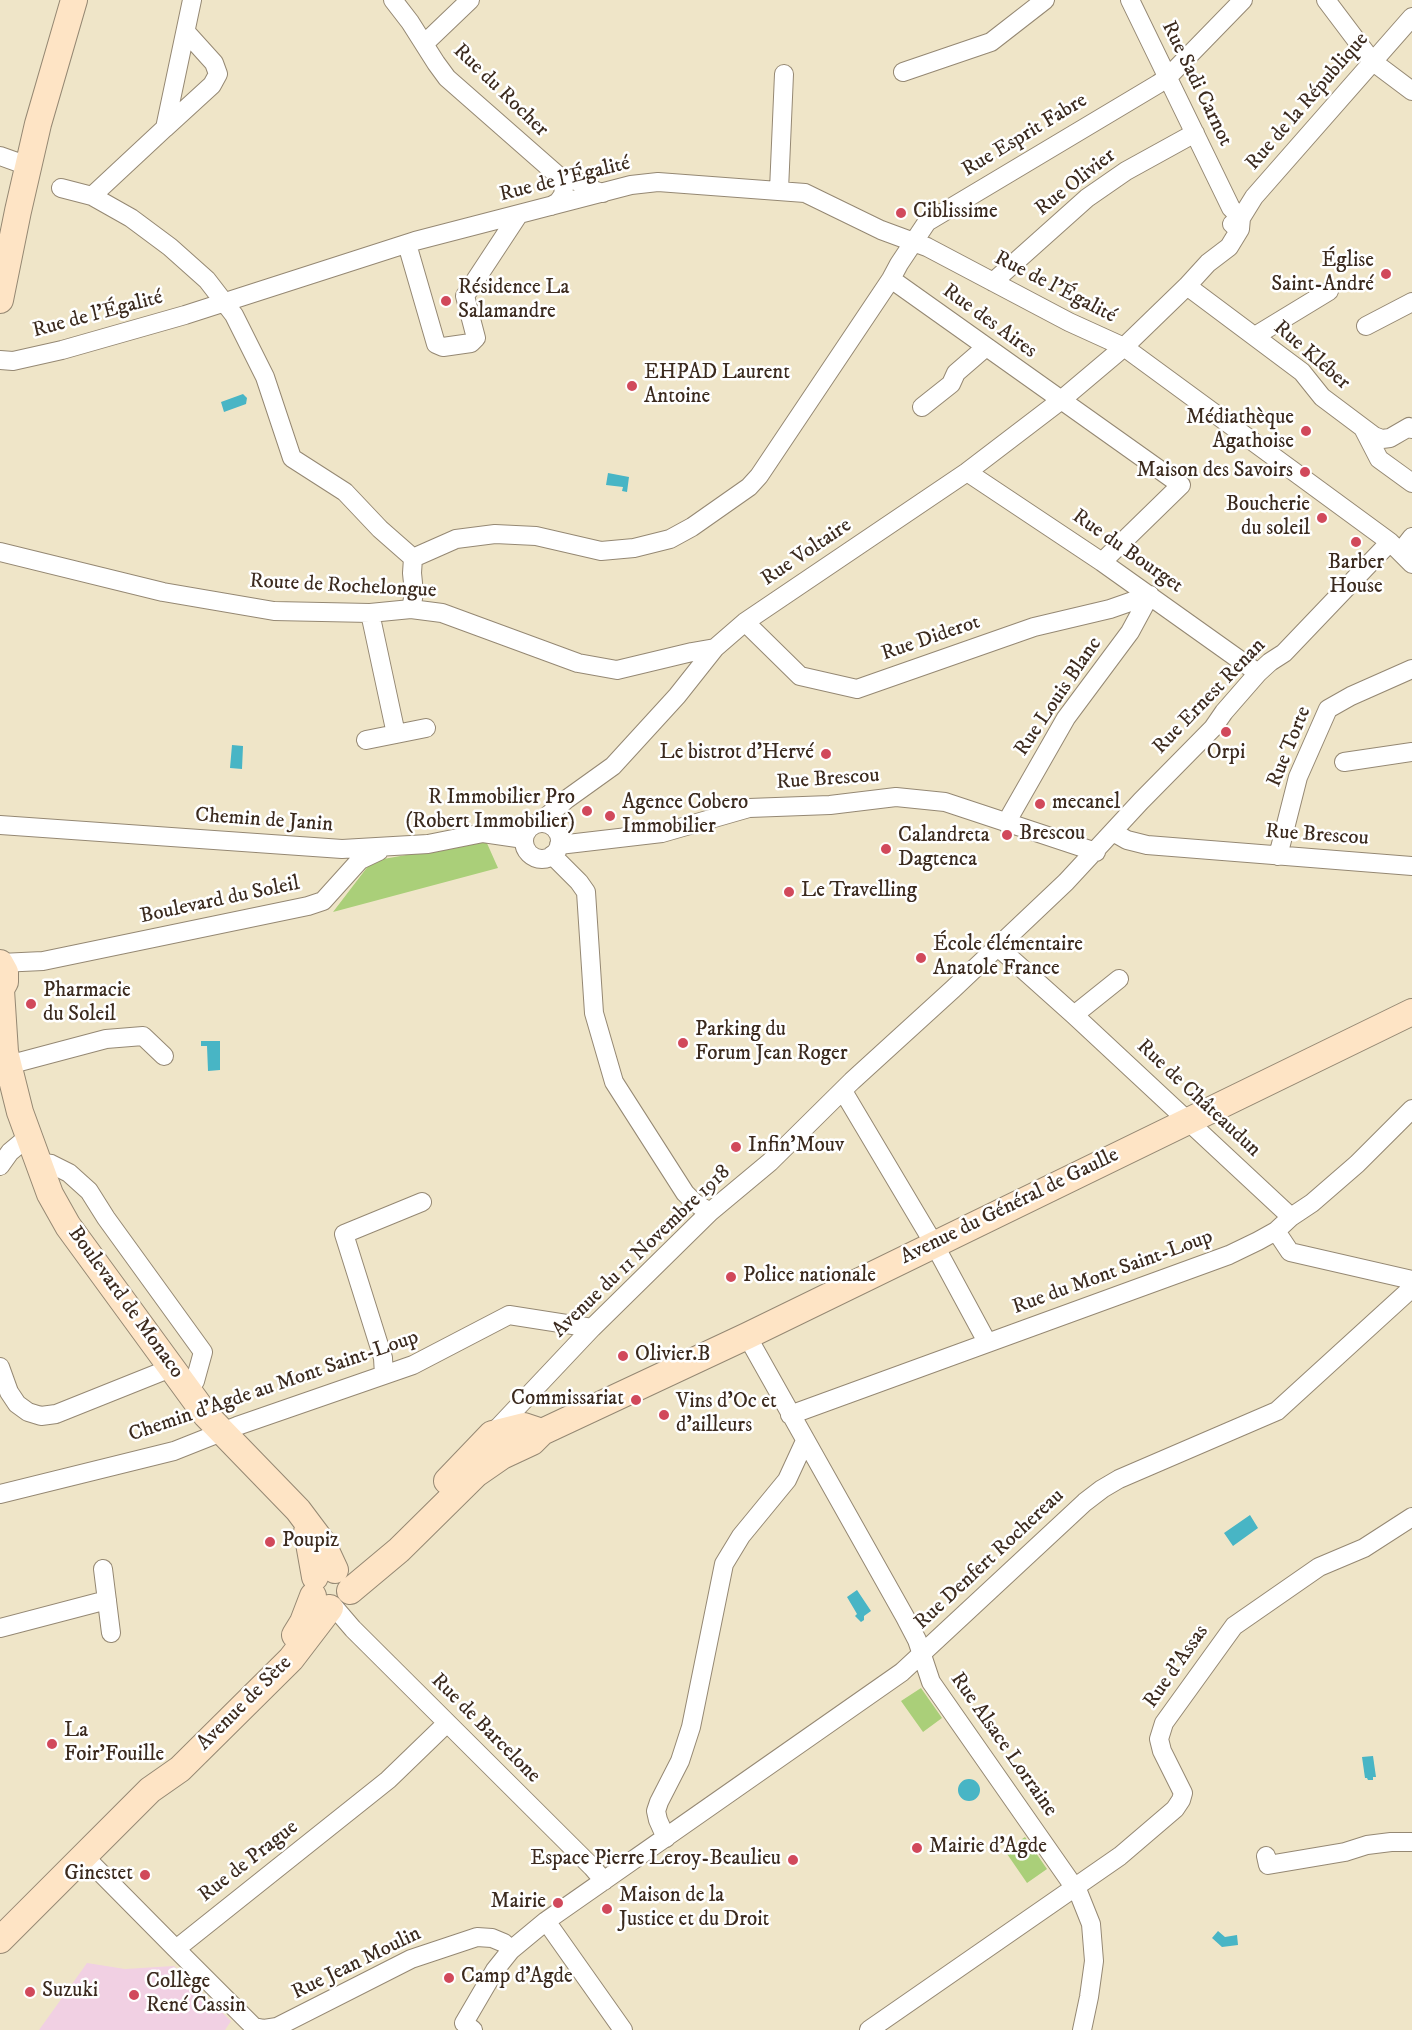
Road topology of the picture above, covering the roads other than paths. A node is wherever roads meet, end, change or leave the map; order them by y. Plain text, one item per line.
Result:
1 (74, 0) edge
2 (192, 0) edge
3 (393, 0) edge
4 (470, 0) edge
5 (1045, 0) edge
6 (1130, 0) edge
7 (1243, 0) edge
8 (1326, 0) edge
9 (1412, 17) edge
10 (186, 32) junction
11 (424, 44) junction
12 (1372, 61) junction
13 (903, 72) dead end
14 (784, 74) dead end
15 (1168, 77) junction
16 (1412, 91) edge
17 (165, 128) junction
18 (1195, 133) junction
19 (0, 156) edge
20 (28, 166) junction
21 (562, 179) junction
22 (62, 188) dead end
23 (779, 190) junction
24 (603, 193) junction
25 (92, 196) junction
26 (551, 206) junction
27 (519, 214) junction
28 (1240, 218) junction
29 (913, 242) junction
30 (407, 244) junction
31 (891, 279) junction
32 (993, 282) junction
33 (1187, 286) junction
34 (1329, 291) dead end
35 (0, 300) edge
36 (224, 303) junction
37 (1408, 304) edge
38 (1366, 326) dead end
39 (1255, 336) junction
40 (986, 346) junction
41 (1124, 347) junction
42 (0, 360) edge
43 (1060, 401) junction
44 (922, 406) dead end
45 (1363, 428) junction
46 (1411, 428) edge
47 (968, 472) junction
48 (1412, 483) edge
49 (1412, 537) edge
50 (0, 552) edge
51 (1401, 552) edge
52 (413, 558) junction
53 (1102, 562) junction
54 (1150, 595) junction
55 (411, 609) junction
56 (370, 613) junction
57 (745, 622) junction
58 (715, 648) junction
59 (1412, 669) edge
60 (1258, 673) junction
61 (426, 728) dead end
62 (396, 734) junction
63 (366, 740) dead end
64 (1412, 752) edge
65 (1344, 762) dead end
66 (539, 823) junction
67 (1006, 823) junction
68 (0, 825) edge
69 (1113, 832) junction
70 (524, 839) junction
71 (386, 847) junction
72 (556, 850) junction
73 (1096, 852) junction
74 (1278, 856) junction
75 (1412, 866) edge
76 (998, 947) junction
77 (1, 978) edge
78 (1119, 980) dead end
79 (1412, 1012) edge
80 (1074, 1015) junction
81 (3, 1053) edge
82 (164, 1056) dead end
83 (843, 1091) junction
84 (1412, 1109) edge
85 (1187, 1121) junction
86 (28, 1137) junction
87 (37, 1162) junction
88 (0, 1166) edge
89 (422, 1202) dead end
90 (710, 1212) junction
91 (1290, 1217) junction
92 (1276, 1231) junction
93 (934, 1244) junction
94 (1412, 1280) edge
95 (1412, 1288) edge
96 (592, 1328) junction
97 (747, 1336) junction
98 (987, 1342) junction
99 (0, 1367) edge
100 (171, 1368) junction
101 (384, 1375) junction
102 (188, 1391) junction
103 (790, 1415) junction
104 (222, 1432) junction
105 (542, 1432) junction
106 (492, 1434) junction
107 (805, 1442) junction
108 (476, 1474) joint
109 (0, 1494) edge
110 (1412, 1517) edge
111 (103, 1569) dead end
112 (331, 1589) junction
113 (107, 1600) junction
114 (0, 1628) edge
115 (111, 1633) dead end
116 (921, 1654) junction
117 (447, 1723) junction
118 (666, 1838) junction
119 (1412, 1842) edge
120 (84, 1856) junction
121 (1266, 1856) dead end
122 (604, 1881) junction
123 (1074, 1887) junction
124 (546, 1921) junction
125 (0, 1940) edge
126 (176, 1949) junction
127 (512, 1950) junction
128 (256, 2028) edge
129 (465, 2028) edge
130 (623, 2030) edge
131 (869, 2030) edge
132 (1082, 2030) edge

1 - 20 main road
2 - 10 street
3 - 11 street, Rue du Rocher
4 - 11 street
5 - 13 street
6 - 15 street, Rue Sadi Carnot
7 - 15 street, Rue Esprit Fabre
8 - 12 street
9 - 12 street, Rue de la République
10 - 17 street
10 - 17 street
11 - 21 street, Rue du Rocher
12 - 16 street
12 - 28 street, Rue de la République
14 - 23 street
15 - 18 street, Rue Sadi Carnot
15 - 29 street, Rue Esprit Fabre
17 - 25 street
18 - 28 street, Rue Sadi Carnot
18 - 32 street, Rue Olivier
19 - 20 street
20 - 35 main road
21 - 24 street, Rue du Rocher
21 - 26 street
22 - 25 street
23 - 24 street, Rue de l'Égalité
23 - 29 street, Rue de l'Égalité
24 - 26 street, Rue de l'Égalité
25 - 36 street
26 - 27 street, Rue de l'Égalité
27 - 30 street, Rue de l'Égalité
27 - 30 street
28 - 33 street, Rue de la République
29 - 31 street, Rue Esprit Fabre
29 - 32 street, Rue de l'Égalité
30 - 36 street, Rue de l'Égalité
31 - 40 street, Rue des Aires
31 - 52 street, Rue Esprit Fabre
32 - 41 street, Rue de l'Égalité
33 - 39 street, Rue Kléber
33 - 41 street, Rue de la République
34 - 39 street
36 - 42 street, Rue de l'Égalité
36 - 52 street
37 - 38 street
39 - 45 street, Rue Kléber
40 - 43 street, Rue des Aires
40 - 44 street
41 - 43 street, Rue Voltaire
41 - 51 street, Rue de l'Égalité
43 - 47 street, Rue Voltaire
43 - 53 street, Rue des Aires
45 - 46 street, Rue Kléber
45 - 48 street
47 - 53 street, Rue du Bourget
47 - 57 street, Rue Voltaire
49 - 51 street, Rue Ernest Renan
50 - 56 street, Route de Rochelongue
51 - 60 street, Rue Ernest Renan
52 - 55 street
53 - 54 street, Rue du Bourget
54 - 57 street, Rue Diderot
54 - 60 street, Rue du Bourget
54 - 67 street, Rue Louis Blanc
55 - 56 street, Route de Rochelongue
55 - 58 street, Route de Rochelongue
56 - 62 street
57 - 58 street, Rue Voltaire
58 - 66 street, Rue Voltaire
59 - 74 street, Rue Torte
60 - 69 street, Rue Ernest Renan
61 - 62 street
62 - 63 street
64 - 65 street
66 - 70 street
66 - 72 street
67 - 72 street, Rue Brescou
67 - 73 street, Rue Brescou
68 - 71 street, Chemin de Janin
69 - 73 street, Avenue du 11 Novembre 1918
69 - 74 street, Rue Brescou
70 - 71 street, Chemin de Janin
70 - 72 street
71 - 77 street, Boulevard du Soleil
72 - 90 street
73 - 76 street, Avenue du 11 Novembre 1918
74 - 75 street, Rue Brescou
76 - 80 street, Rue de Châteaudun
76 - 83 street, Avenue du 11 Novembre 1918
77 - 81 main road, Boulevard de Monaco
78 - 80 street
79 - 85 main road, Avenue du Général de Gaulle
80 - 85 street, Rue de Châteaudun
81 - 82 street
81 - 86 main road, Boulevard de Monaco
83 - 90 street, Avenue du 11 Novembre 1918
83 - 93 street
84 - 91 street, Rue du Mont Saint-Loup
85 - 91 street, Rue de Châteaudun
85 - 93 main road, Avenue du Général de Gaulle
86 - 87 main road, Boulevard de Monaco
86 - 88 street
87 - 100 main road, Boulevard de Monaco
87 - 102 street
89 - 101 street
90 - 96 street, Avenue du 11 Novembre 1918
91 - 92 street, Rue du Mont Saint-Loup
92 - 94 street
92 - 98 street, Rue du Mont Saint-Loup
93 - 97 main road, Avenue du Général de Gaulle
93 - 98 street
95 - 116 street, Rue Denfert Rochereau
96 - 101 street, Chemin d'Agde au Mont Saint-Loup
96 - 106 street, Avenue du 11 Novembre 1918
97 - 103 street, Rue Alsace Lorraine
97 - 105 main road, Avenue du Général de Gaulle
98 - 103 street, Rue du Mont Saint-Loup
99 - 100 street
100 - 102 main road, Boulevard de Monaco
101 - 104 street, Chemin d'Agde au Mont Saint-Loup
102 - 104 main road, Boulevard de Monaco
103 - 107 street, Rue Alsace Lorraine
104 - 109 street, Chemin d'Agde au Mont Saint-Loup
104 - 112 main road, Boulevard de Monaco
105 - 106 main road
105 - 108 main road, Avenue du Général de Gaulle
106 - 112 main road, Avenue de Sète
107 - 116 street, Rue Alsace Lorraine
107 - 118 street
108 - 112 main road, Avenue de Sète
110 - 123 street, Rue d'Assas
111 - 113 street
112 - 117 street, Rue de Barcelone
112 - 120 main road, Avenue de Sète
113 - 114 street
113 - 115 street
116 - 118 street, Rue Denfert Rochereau
116 - 123 street, Rue Alsace Lorraine
117 - 122 street, Rue de Barcelone
117 - 126 street, Rue de Prague
118 - 122 street, Rue Denfert Rochereau
119 - 121 street
120 - 125 main road, Avenue de Sète
120 - 126 street
122 - 124 street, Rue Denfert Rochereau
123 - 131 street
123 - 132 street, Rue Alsace Lorraine
124 - 127 street, Rue Denfert Rochereau
124 - 130 street
126 - 128 street
127 - 128 street, Rue Jean Moulin
127 - 129 street, Rue Denfert Rochereau

